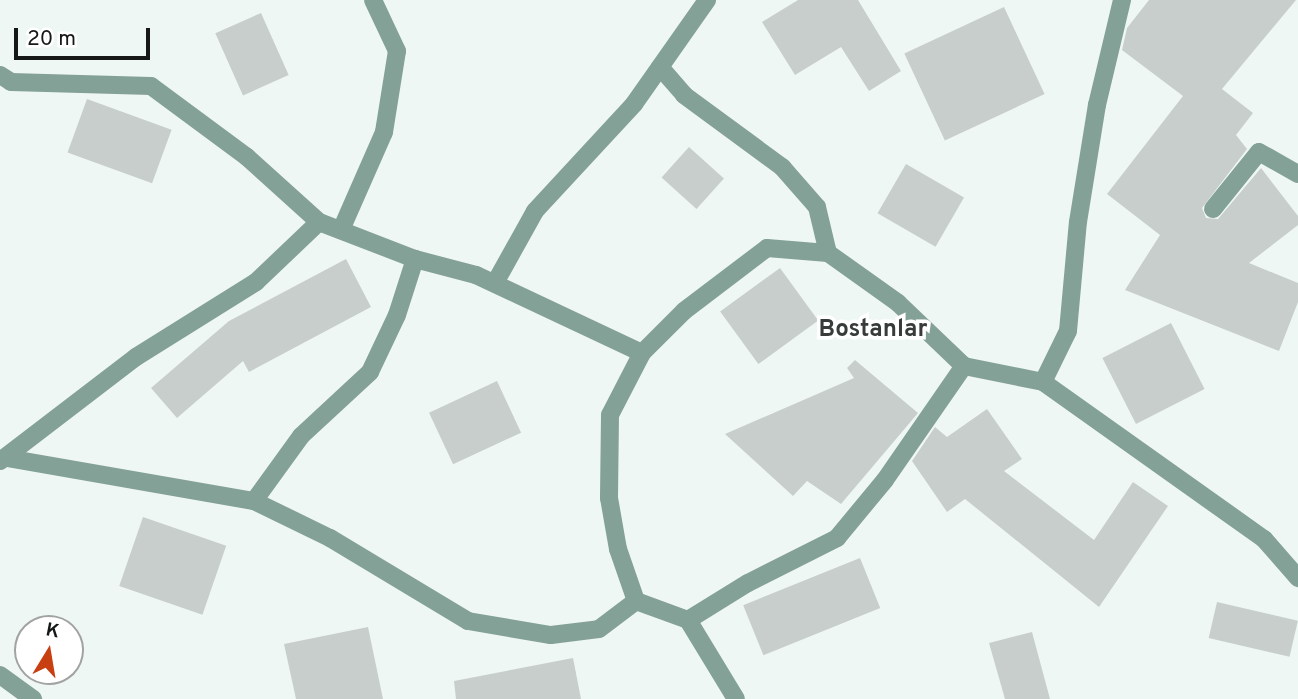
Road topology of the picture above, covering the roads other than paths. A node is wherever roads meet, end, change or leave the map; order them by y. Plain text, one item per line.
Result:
1 (373, 0) edge
2 (707, 0) edge
3 (1122, 0) edge
4 (660, 67) junction
5 (0, 75) edge
6 (1298, 174) edge
7 (1213, 209) dead end
8 (319, 222) junction
9 (341, 230) junction
10 (828, 254) junction
11 (415, 259) junction
12 (495, 283) junction
13 (642, 353) junction
14 (964, 366) junction
15 (1043, 382) junction
16 (3, 459) edge
17 (254, 501) junction
18 (1298, 578) edge
19 (636, 601) junction
20 (688, 620) junction
21 (0, 675) edge
22 (33, 699) edge
23 (736, 699) edge

1 - 9 street
2 - 4 street
3 - 15 street
4 - 10 street
4 - 12 street
5 - 8 street
6 - 7 street
8 - 9 street
8 - 16 street
9 - 11 street
10 - 13 street
10 - 14 street
11 - 12 street
11 - 17 street
12 - 13 street
13 - 19 street
14 - 15 street
14 - 20 street
15 - 18 street
16 - 17 street
17 - 19 street
19 - 20 street
20 - 23 street
21 - 22 street

